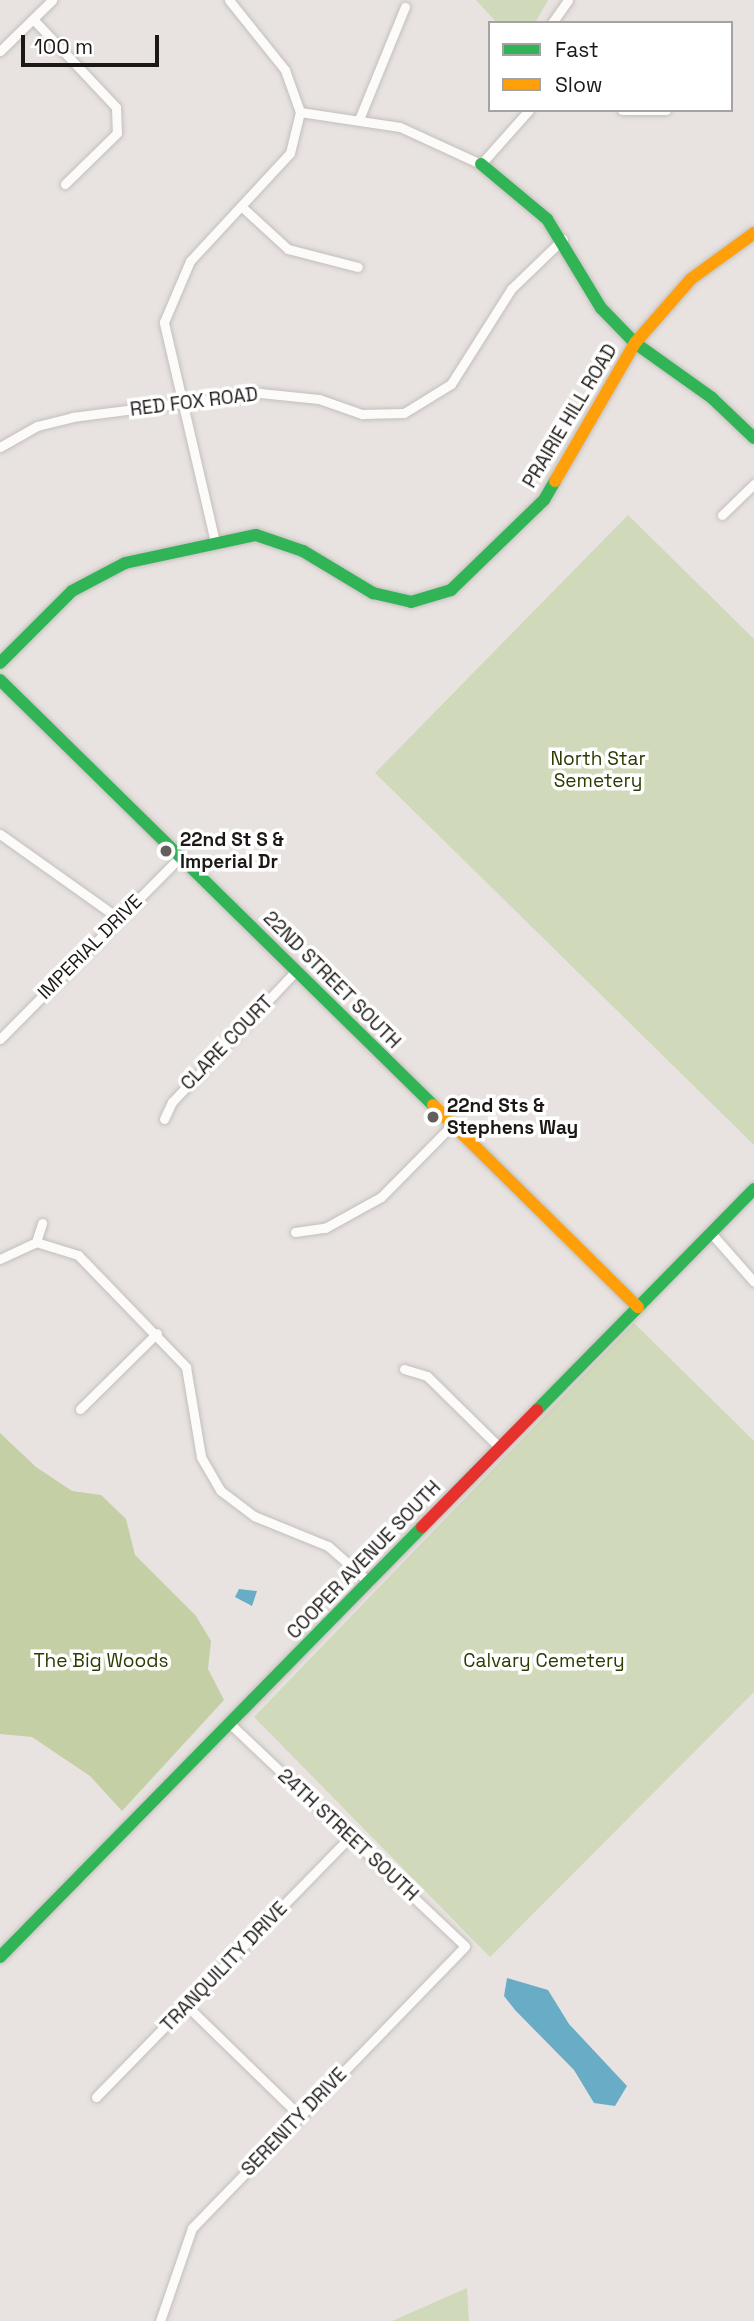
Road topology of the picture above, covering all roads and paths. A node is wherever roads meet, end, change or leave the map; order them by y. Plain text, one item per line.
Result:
1 (52, 0) edge
2 (229, 0) edge
3 (568, 0) edge
4 (405, 6) dead end
5 (33, 19) junction
6 (553, 21) edge
7 (0, 51) edge
8 (300, 112) junction
9 (527, 112) edge
10 (360, 117) junction
11 (481, 164) junction
12 (65, 184) dead end
13 (241, 206) junction
14 (754, 233) edge
15 (563, 239) junction
16 (358, 267) dead end
17 (635, 343) junction
18 (180, 404) junction
19 (754, 438) edge
20 (0, 447) edge
21 (754, 484) edge
22 (722, 515) dead end
23 (215, 542) junction
24 (0, 663) edge
25 (0, 680) edge
26 (0, 834) edge
27 (180, 857) junction
28 (118, 918) junction
29 (296, 971) junction
30 (0, 1039) edge
31 (164, 1119) dead end
32 (453, 1125) junction
33 (754, 1189) edge
34 (42, 1223) dead end
35 (295, 1232) dead end
36 (711, 1233) junction
37 (36, 1242) junction
38 (0, 1259) edge
39 (754, 1282) edge
40 (638, 1307) junction
41 (157, 1333) junction
42 (404, 1368) dead end
43 (80, 1409) dead end
44 (500, 1448) junction
45 (369, 1582) junction
46 (230, 1724) junction
47 (351, 1836) junction
48 (466, 1946) joint
49 (0, 1957) edge
50 (187, 2006) junction
51 (96, 2097) dead end
52 (300, 2116) junction
53 (160, 2321) edge

1 - 5 street
2 - 8 street
3 - 6 street
4 - 10 street
5 - 7 street
5 - 12 street
8 - 10 street
8 - 13 street
9 - 11 street
10 - 11 street
11 - 15 street
13 - 16 street
13 - 18 street
14 - 17 street, PRAIRIE HILL ROAD
15 - 17 street
15 - 18 street, RED FOX ROAD
17 - 19 street
17 - 23 street, PRAIRIE HILL ROAD
18 - 20 street, RED FOX ROAD
18 - 23 street
21 - 22 street
23 - 24 street, PRAIRIE HILL ROAD
25 - 27 street, 22ND STREET SOUTH
26 - 28 street
27 - 28 street, IMPERIAL DRIVE
27 - 29 street, 22ND STREET SOUTH
28 - 30 street, IMPERIAL DRIVE
29 - 31 street, CLARE COURT
29 - 32 street, 22ND STREET SOUTH
32 - 35 street
32 - 40 street, 22ND STREET SOUTH
33 - 36 street, COOPER AVENUE SOUTH
34 - 37 street
36 - 39 street
36 - 40 street, COOPER AVENUE SOUTH
37 - 38 street
37 - 41 street
40 - 44 street, COOPER AVENUE SOUTH
41 - 43 street
41 - 45 street
42 - 44 street
44 - 45 street, COOPER AVENUE SOUTH
45 - 46 street, COOPER AVENUE SOUTH
46 - 47 street, 24TH STREET SOUTH
46 - 49 street, COOPER AVENUE SOUTH
47 - 48 street, 24TH STREET SOUTH
47 - 50 street, TRANQUILITY DRIVE
48 - 52 street, SERENITY DRIVE
50 - 51 street, TRANQUILITY DRIVE
50 - 52 street
52 - 53 street, SERENITY DRIVE

